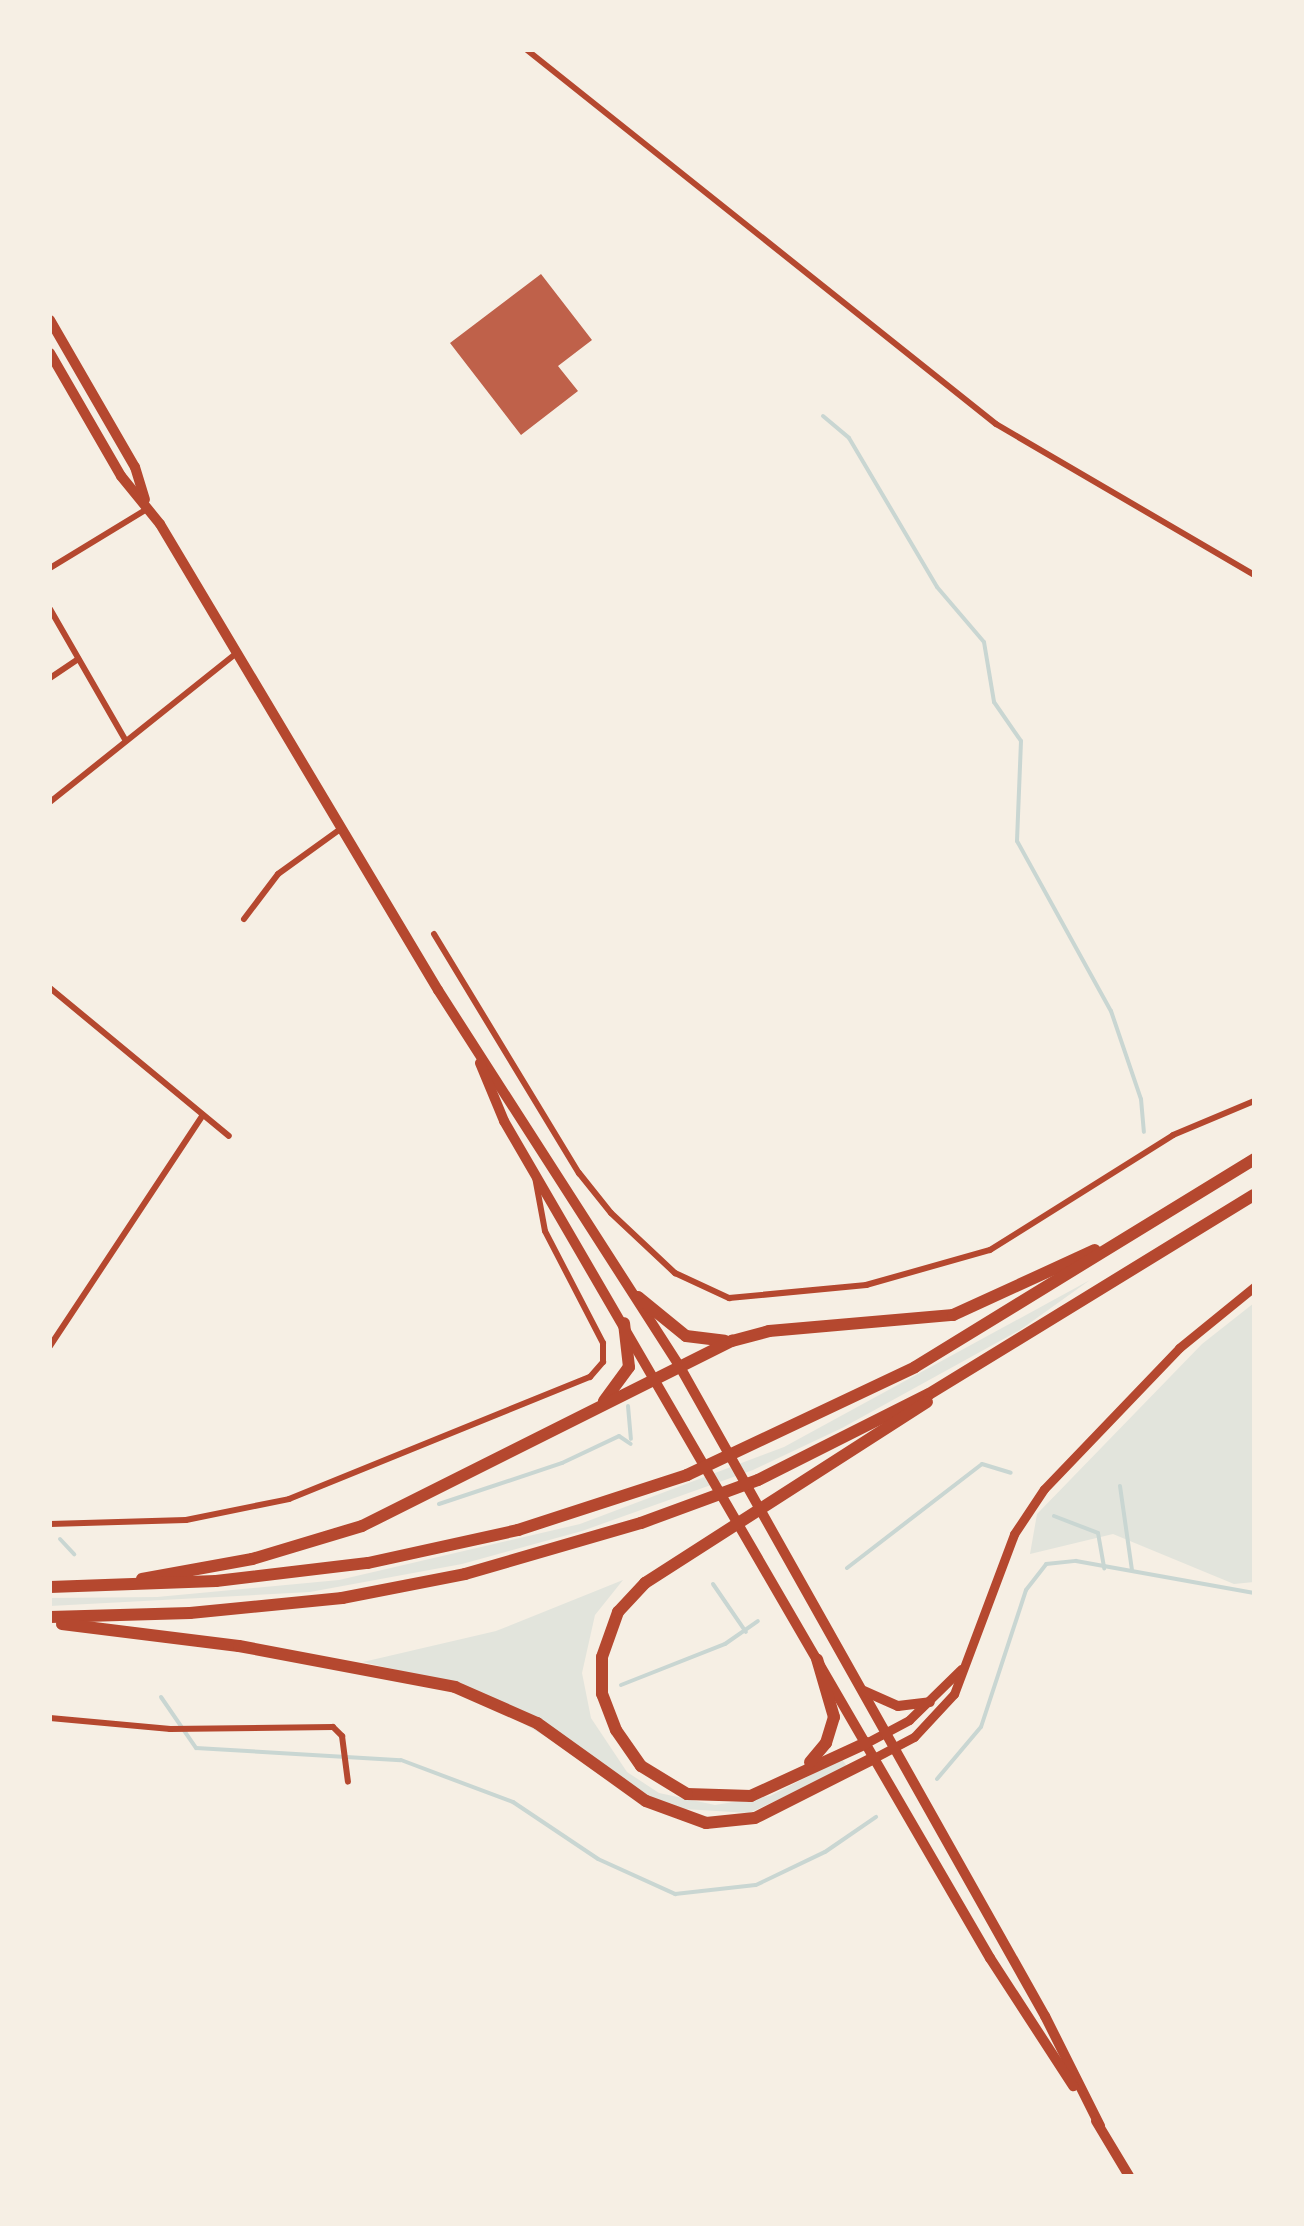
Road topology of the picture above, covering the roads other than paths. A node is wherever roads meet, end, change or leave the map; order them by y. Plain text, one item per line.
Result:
1 (527, 50) edge
2 (51, 324) edge
3 (50, 354) edge
4 (148, 503) junction
5 (50, 568) edge
6 (1254, 575) edge
7 (50, 610) edge
8 (234, 655) junction
9 (78, 658) junction
10 (50, 678) edge
11 (126, 741) junction
12 (50, 802) edge
13 (339, 830) junction
14 (244, 918) dead end
15 (434, 934) dead end
16 (50, 988) edge
17 (475, 1048) junction
18 (1254, 1101) edge
19 (203, 1115) junction
20 (229, 1136) dead end
21 (1254, 1159) edge
22 (534, 1171) junction
23 (1254, 1194) edge
24 (1142, 1230) junction
25 (1254, 1287) edge
26 (638, 1298) junction
27 (624, 1323) junction
28 (732, 1341) junction
29 (50, 1346) edge
30 (680, 1367) junction
31 (956, 1378) junction
32 (656, 1380) junction
33 (598, 1406) junction
34 (50, 1524) edge
35 (50, 1586) edge
36 (96, 1587) junction
37 (50, 1620) edge
38 (817, 1659) junction
39 (965, 1666) junction
40 (862, 1690) junction
41 (930, 1702) junction
42 (50, 1718) edge
43 (885, 1733) junction
44 (866, 1743) junction
45 (894, 1748) junction
46 (874, 1758) junction
47 (802, 1771) junction
48 (348, 1782) dead end
49 (1100, 2126) junction
50 (1129, 2176) edge

1 - 6 street
2 - 4 main road
3 - 4 main road
4 - 5 street
4 - 8 main road
7 - 9 street
8 - 11 street
8 - 13 main road
9 - 10 street
9 - 11 street
11 - 12 street
13 - 14 street
13 - 17 main road
15 - 18 street
16 - 19 street
17 - 22 main road
17 - 26 main road
19 - 20 street
19 - 29 street
21 - 24 highway
22 - 27 main road
22 - 34 street
23 - 31 highway
24 - 28 highway
24 - 36 highway
25 - 39 main road
26 - 28 highway
26 - 30 main road
27 - 32 main road
27 - 33 highway
28 - 30 highway
30 - 32 highway
30 - 40 main road
31 - 37 highway
31 - 47 highway
32 - 33 highway
32 - 38 main road
33 - 36 highway
35 - 36 highway
37 - 46 highway
38 - 44 main road
38 - 47 highway
39 - 41 main road
39 - 45 main road
40 - 41 main road
40 - 43 main road
41 - 43 main road
42 - 48 street
43 - 44 main road
43 - 45 main road
44 - 46 main road
44 - 47 highway
45 - 46 main road
45 - 49 main road
46 - 49 main road
49 - 50 main road

